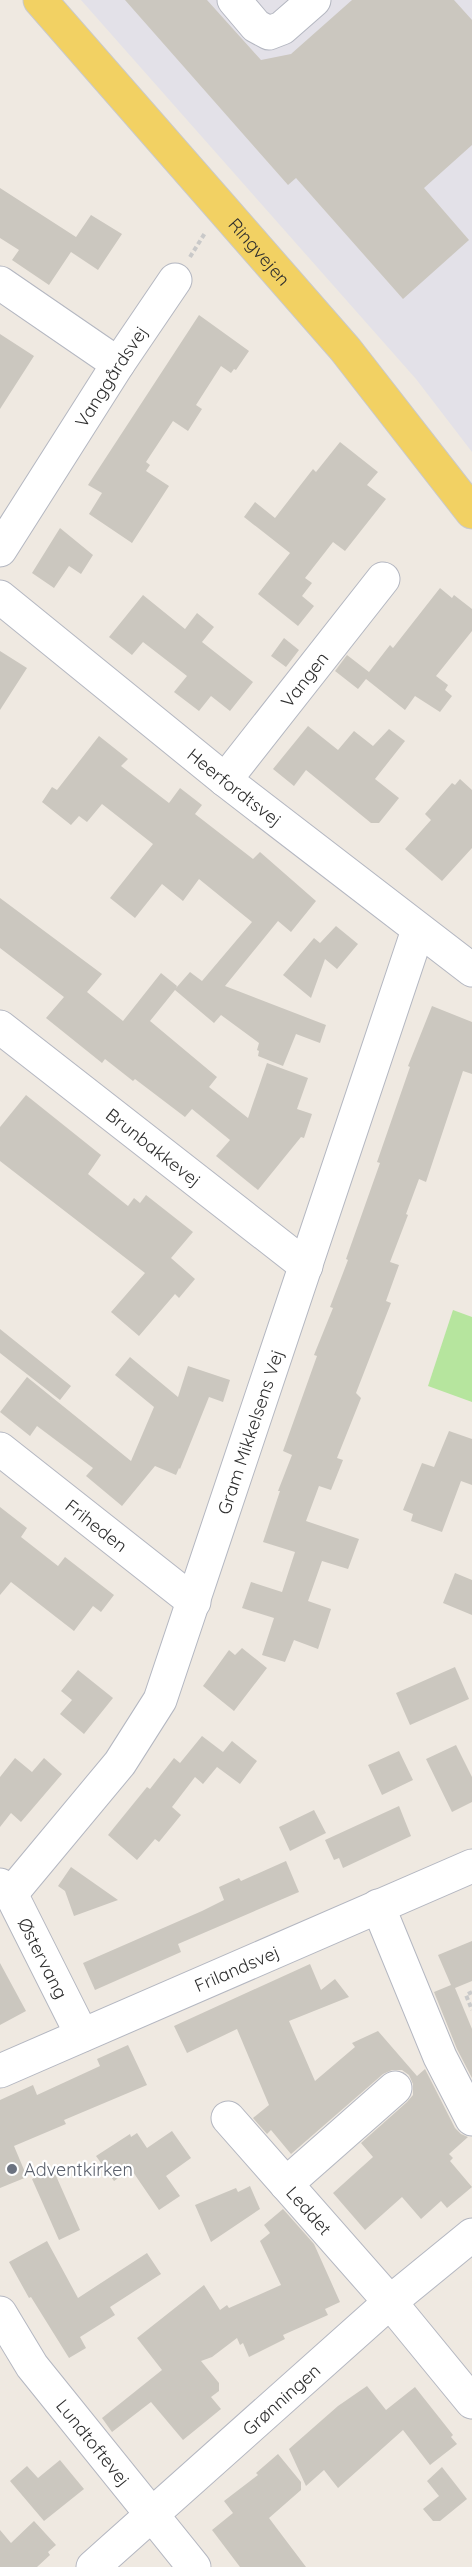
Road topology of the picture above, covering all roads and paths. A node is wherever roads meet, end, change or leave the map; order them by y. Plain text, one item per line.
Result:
1 (40, 0) edge
2 (234, 0) edge
3 (314, 0) edge
4 (222, 205) junction
5 (175, 280) joint
6 (0, 283) edge
7 (118, 364) junction
8 (472, 512) edge
9 (0, 550) edge
10 (383, 579) dead end
11 (0, 597) edge
12 (225, 780) junction
13 (418, 930) junction
14 (472, 970) edge
15 (0, 1027) edge
16 (306, 1266) junction
17 (0, 1449) edge
18 (194, 1602) junction
19 (472, 1866) edge
20 (6, 1890) edge
21 (378, 1906) junction
22 (472, 1992) edge
23 (472, 2010) edge
24 (82, 2035) junction
25 (0, 2071) edge
26 (395, 2088) dead end
27 (228, 2118) dead end
28 (472, 2119) edge
29 (286, 2184) junction
30 (472, 2235) edge
31 (390, 2302) junction
32 (0, 2313) edge
33 (472, 2402) edge
34 (151, 2514) junction
35 (93, 2567) edge
36 (194, 2567) edge

1 - 4 main road, Ringvejen
2 - 3 street
4 - 5 path
4 - 8 main road, Ringvejen
5 - 7 street, Vanggårdsvej
6 - 7 street
7 - 9 street, Vanggårdsvej
10 - 12 street, Vangen
11 - 12 street, Heerfordtsvej
12 - 13 street, Heerfordtsvej
13 - 14 street, Heerfordtsvej
13 - 16 street, Gram Mikkelsens Vej
15 - 16 street, Brunbakkevej
16 - 18 street, Gram Mikkelsens Vej
17 - 18 street, Friheden
18 - 20 street, Gram Mikkelsens Vej
19 - 21 street, Frilandsvej
20 - 24 street, Østervang
21 - 24 street, Frilandsvej
21 - 28 street
22 - 23 path
24 - 25 street, Frilandsvej
26 - 29 street
27 - 29 street, Leddet
29 - 31 street, Leddet
30 - 31 street, Grønningen
31 - 33 street, Leddet
31 - 34 street, Grønningen
32 - 34 street, Lundtoftevej
34 - 35 street, Grønningen
34 - 36 street, Lundtoftevej

